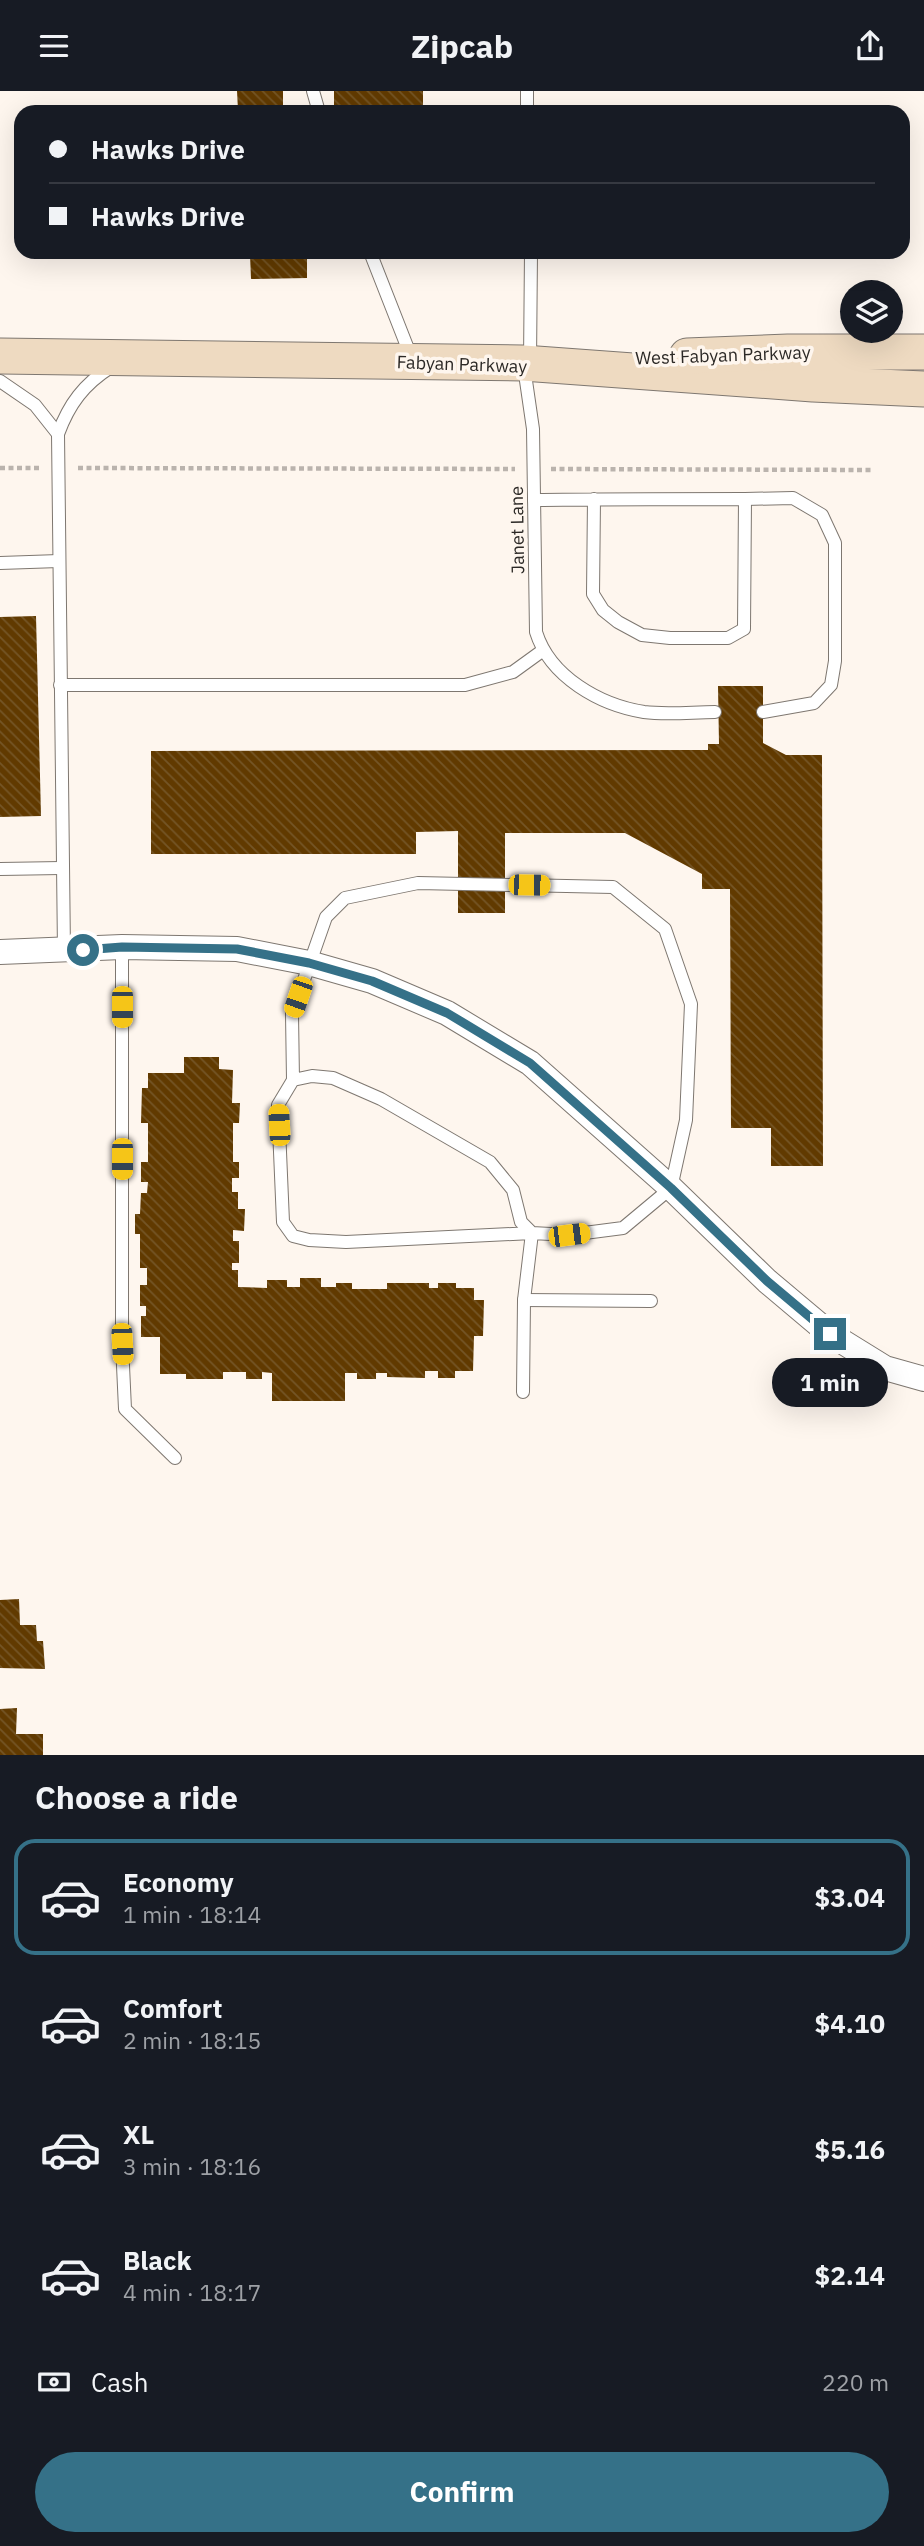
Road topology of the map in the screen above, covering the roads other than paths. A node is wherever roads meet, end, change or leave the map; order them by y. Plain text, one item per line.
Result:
1 (373, 259) edge
2 (531, 259) edge
3 (924, 352) edge
4 (0, 356) edge
5 (127, 357) junction
6 (413, 362) junction
7 (528, 364) junction
8 (0, 381) edge
9 (924, 389) edge
10 (58, 434) junction
11 (594, 499) junction
12 (745, 499) junction
13 (534, 500) junction
14 (60, 561) junction
15 (0, 563) edge
16 (542, 651) junction
17 (60, 685) junction
18 (715, 712) dead end
19 (763, 712) dead end
20 (61, 867) junction
21 (0, 869) edge
22 (122, 947) junction
23 (64, 951) junction
24 (0, 952) edge
25 (309, 963) junction
26 (293, 1080) junction
27 (671, 1188) junction
28 (532, 1233) junction
29 (524, 1300) junction
30 (651, 1301) dead end
31 (924, 1379) edge
32 (523, 1392) dead end
33 (175, 1458) dead end

1 - 6 lane
2 - 7 lane, Janet Lane
3 - 7 main road, West Fabyan Parkway
4 - 5 main road, Fabyan Parkway
5 - 6 main road, Fabyan Parkway
5 - 10 lane
6 - 7 main road, Fabyan Parkway
7 - 9 main road, Fabyan Parkway
7 - 13 lane, Janet Lane
8 - 10 lane
10 - 14 lane
11 - 12 lane
11 - 12 lane
11 - 13 lane
12 - 19 lane
13 - 16 lane, Janet Lane
14 - 15 lane
14 - 17 lane
16 - 17 lane
16 - 18 lane
17 - 20 lane
20 - 21 lane
20 - 23 lane
22 - 23 street
22 - 25 street
22 - 33 lane
23 - 24 street
25 - 26 lane
25 - 27 street
25 - 27 lane
26 - 28 lane
26 - 28 lane
27 - 28 lane
27 - 31 street
28 - 29 lane
29 - 30 lane
29 - 32 lane

